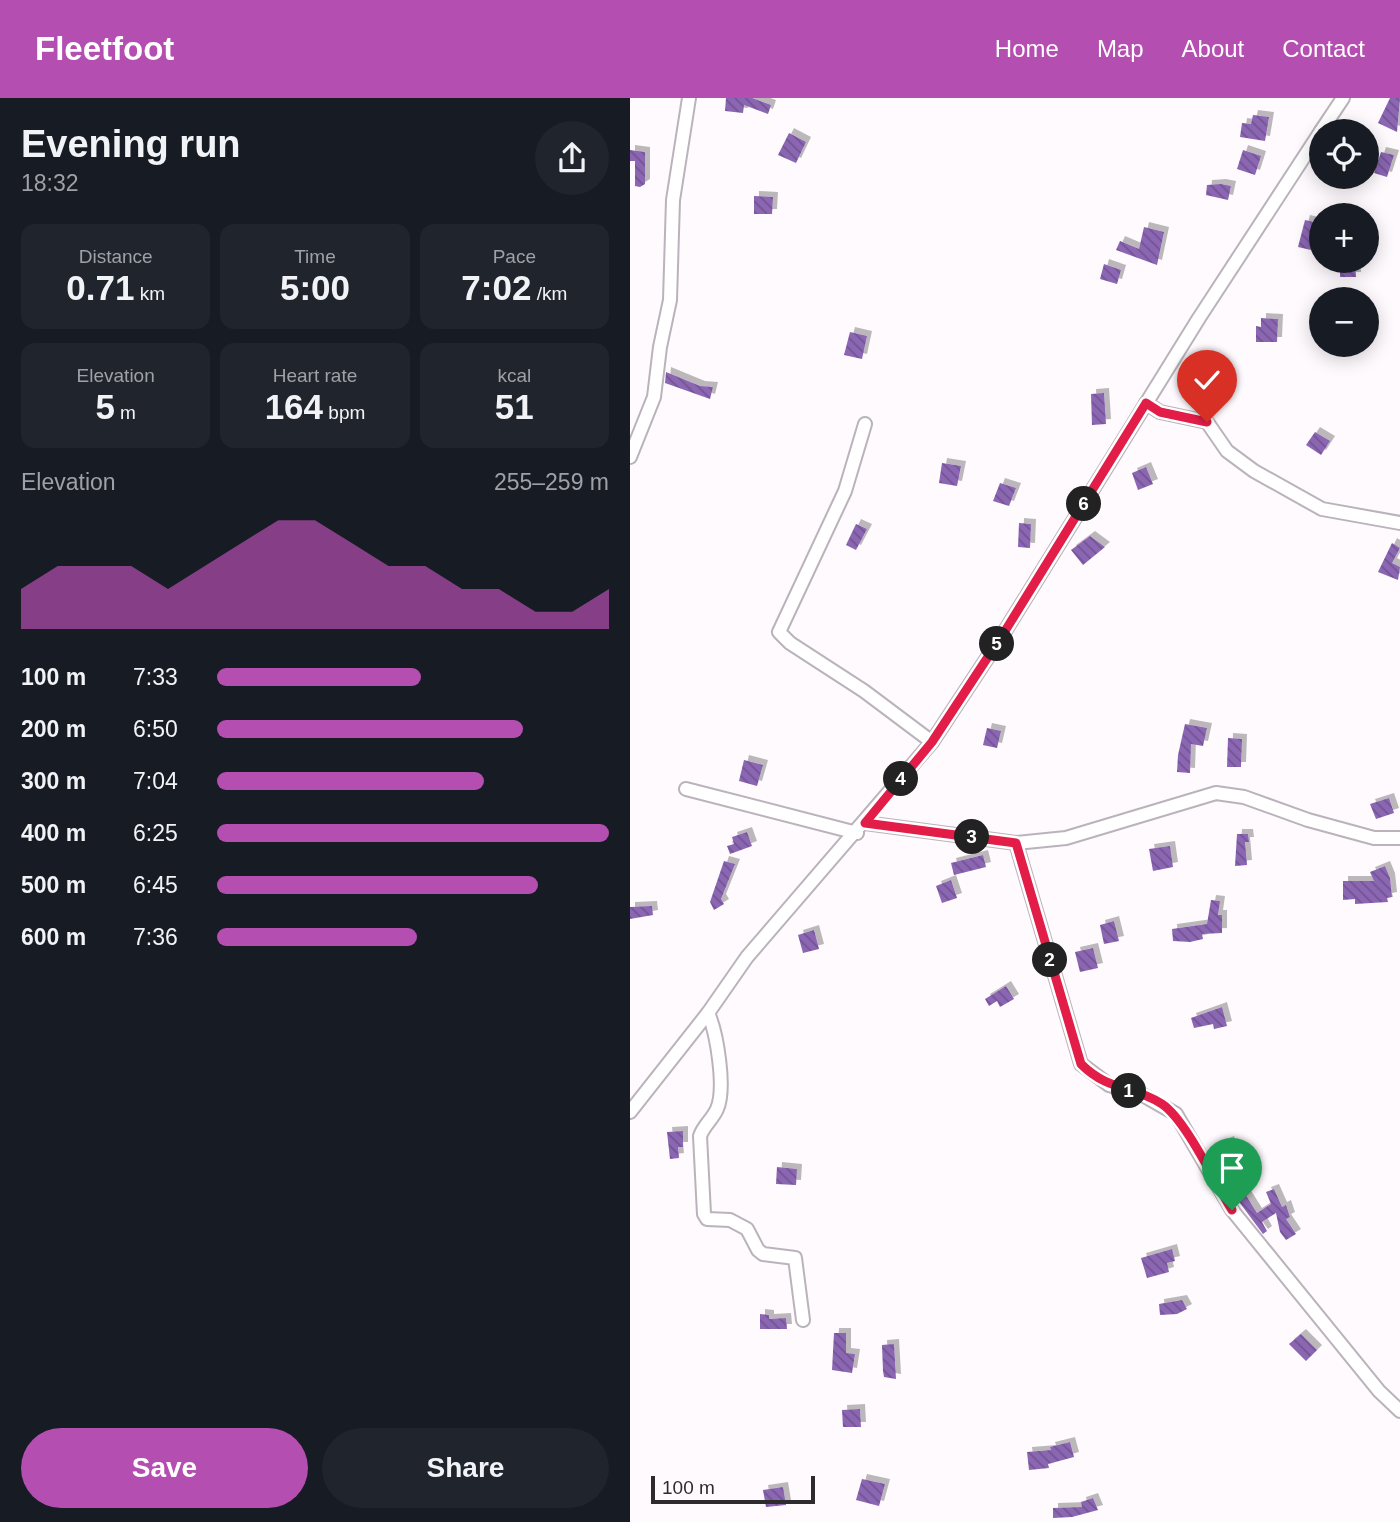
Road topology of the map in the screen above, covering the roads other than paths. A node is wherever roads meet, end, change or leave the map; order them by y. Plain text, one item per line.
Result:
1 (689, 98) edge
2 (1343, 98) edge
3 (1329, 119) edge
4 (1309, 150) edge
5 (1146, 403) junction
6 (865, 424) dead end
7 (630, 457) edge
8 (1400, 523) edge
9 (932, 742) junction
10 (686, 789) dead end
11 (861, 828) junction
12 (1400, 838) edge
13 (1016, 843) junction
14 (708, 1013) junction
15 (630, 1112) edge
16 (803, 1320) dead end
17 (1400, 1411) edge

1 - 7 street
2 - 3 street
4 - 5 street
5 - 8 street
5 - 9 street
6 - 9 street
9 - 11 street
10 - 11 street
11 - 13 street
11 - 14 street
12 - 13 street
13 - 17 street
14 - 15 street
14 - 16 street

